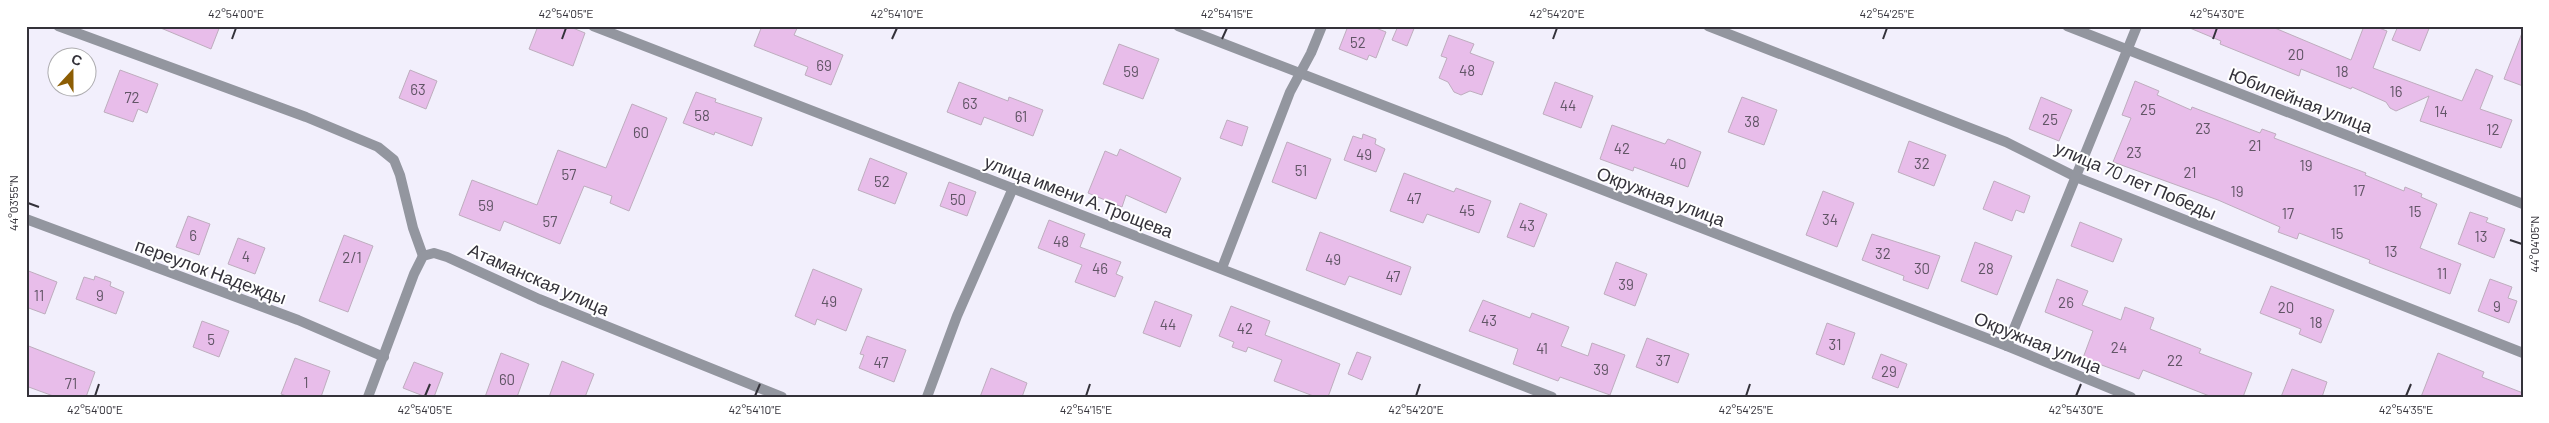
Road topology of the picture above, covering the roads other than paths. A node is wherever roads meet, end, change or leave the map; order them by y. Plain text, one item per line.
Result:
1 (58, 26) edge
2 (594, 26) edge
3 (1178, 26) edge
4 (1322, 26) edge
5 (1708, 26) edge
6 (2067, 26) edge
7 (2137, 26) edge
8 (2127, 49) junction
9 (1299, 75) junction
10 (2076, 177) junction
11 (1013, 188) junction
12 (2523, 204) edge
13 (26, 219) edge
14 (423, 256) junction
15 (1222, 268) junction
16 (2006, 346) junction
17 (2523, 353) edge
18 (384, 357) junction
19 (368, 397) edge
20 (782, 397) edge
21 (927, 397) edge
22 (1552, 397) edge
23 (2131, 397) edge

1 - 14 street
2 - 11 street, улица имени А.Трощева
3 - 9 street, Окружная улица
4 - 9 street
5 - 10 street, улица 70 лет Победы
6 - 8 street, Юбилейная улица
7 - 8 street
8 - 10 street
8 - 12 street, Юбилейная улица
9 - 15 street
9 - 16 street, Окружная улица
10 - 16 street
10 - 17 street, улица 70 лет Победы
11 - 15 street, улица имени А.Трощева
11 - 21 street
13 - 18 street, переулок Надежды
14 - 18 street
14 - 20 street, Атаманская улица
15 - 22 street, улица имени А.Трощева
16 - 23 street, Окружная улица
18 - 19 street

